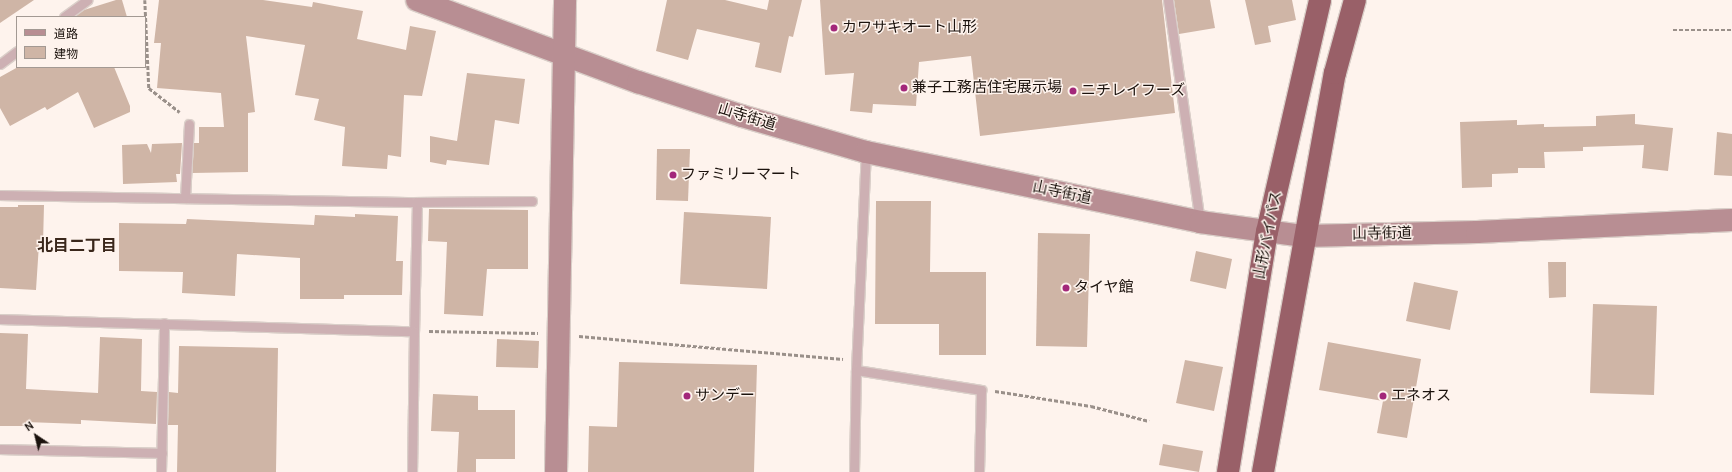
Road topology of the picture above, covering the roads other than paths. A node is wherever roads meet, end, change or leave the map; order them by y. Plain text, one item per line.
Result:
1 (87, 0) edge
2 (417, 0) edge
3 (565, 0) edge
4 (1168, 0) edge
5 (1320, 0) edge
6 (1355, 0) edge
7 (65, 16) edge
8 (16, 53) edge
9 (565, 54) junction
10 (0, 64) edge
11 (189, 124) road end
12 (866, 152) junction
13 (0, 195) edge
14 (185, 198) junction
15 (532, 201) dead end
16 (417, 202) junction
17 (1732, 220) edge
18 (1200, 222) junction
19 (1267, 232) junction
20 (1304, 236) junction
21 (0, 319) edge
22 (164, 323) junction
23 (414, 331) junction
24 (856, 370) junction
25 (0, 449) edge
26 (162, 453) junction
27 (161, 472) edge
28 (412, 472) edge
29 (556, 472) edge
30 (854, 472) edge
31 (979, 472) edge
32 (1228, 472) edge
33 (1263, 472) edge

1 - 7 lane
2 - 9 main road, 山寺街道
3 - 9 main road
4 - 18 lane
5 - 19 highway, 山形バイパス
6 - 20 highway
8 - 10 lane
9 - 12 main road, 山寺街道
9 - 29 main road
11 - 14 lane
12 - 18 main road, 山寺街道
12 - 24 lane
13 - 14 lane
14 - 16 lane
15 - 16 lane
16 - 23 lane
17 - 20 main road, 山寺街道
18 - 19 main road, 山寺街道
19 - 20 main road, 山寺街道
19 - 32 highway, 山形バイパス
20 - 33 highway
21 - 22 lane
22 - 23 lane
22 - 26 lane
23 - 28 lane
24 - 30 lane
24 - 31 lane
25 - 26 lane
26 - 27 lane

